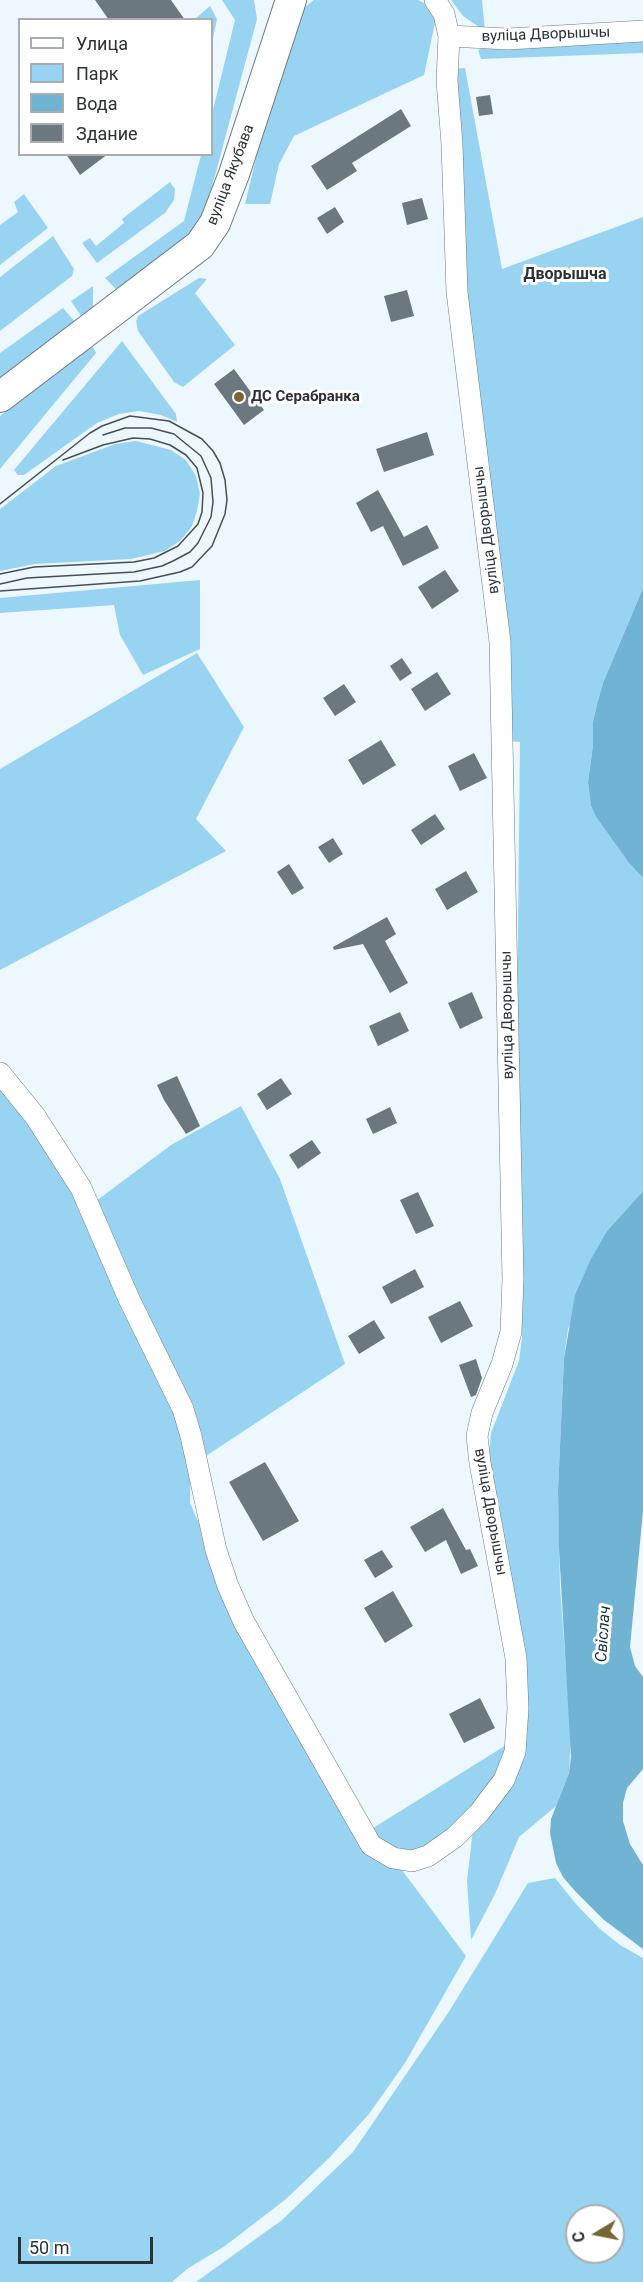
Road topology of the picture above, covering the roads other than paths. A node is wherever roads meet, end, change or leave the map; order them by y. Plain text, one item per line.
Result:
1 (291, 0) edge
2 (435, 0) edge
3 (643, 31) edge
4 (449, 36) junction
5 (0, 397) edge
6 (0, 1073) edge

1 - 5 main road, вуліца Якубава
2 - 4 street, вуліца Дворышчы
3 - 4 street, вуліца Дворышчы
4 - 6 street, вуліца Дворышчы

